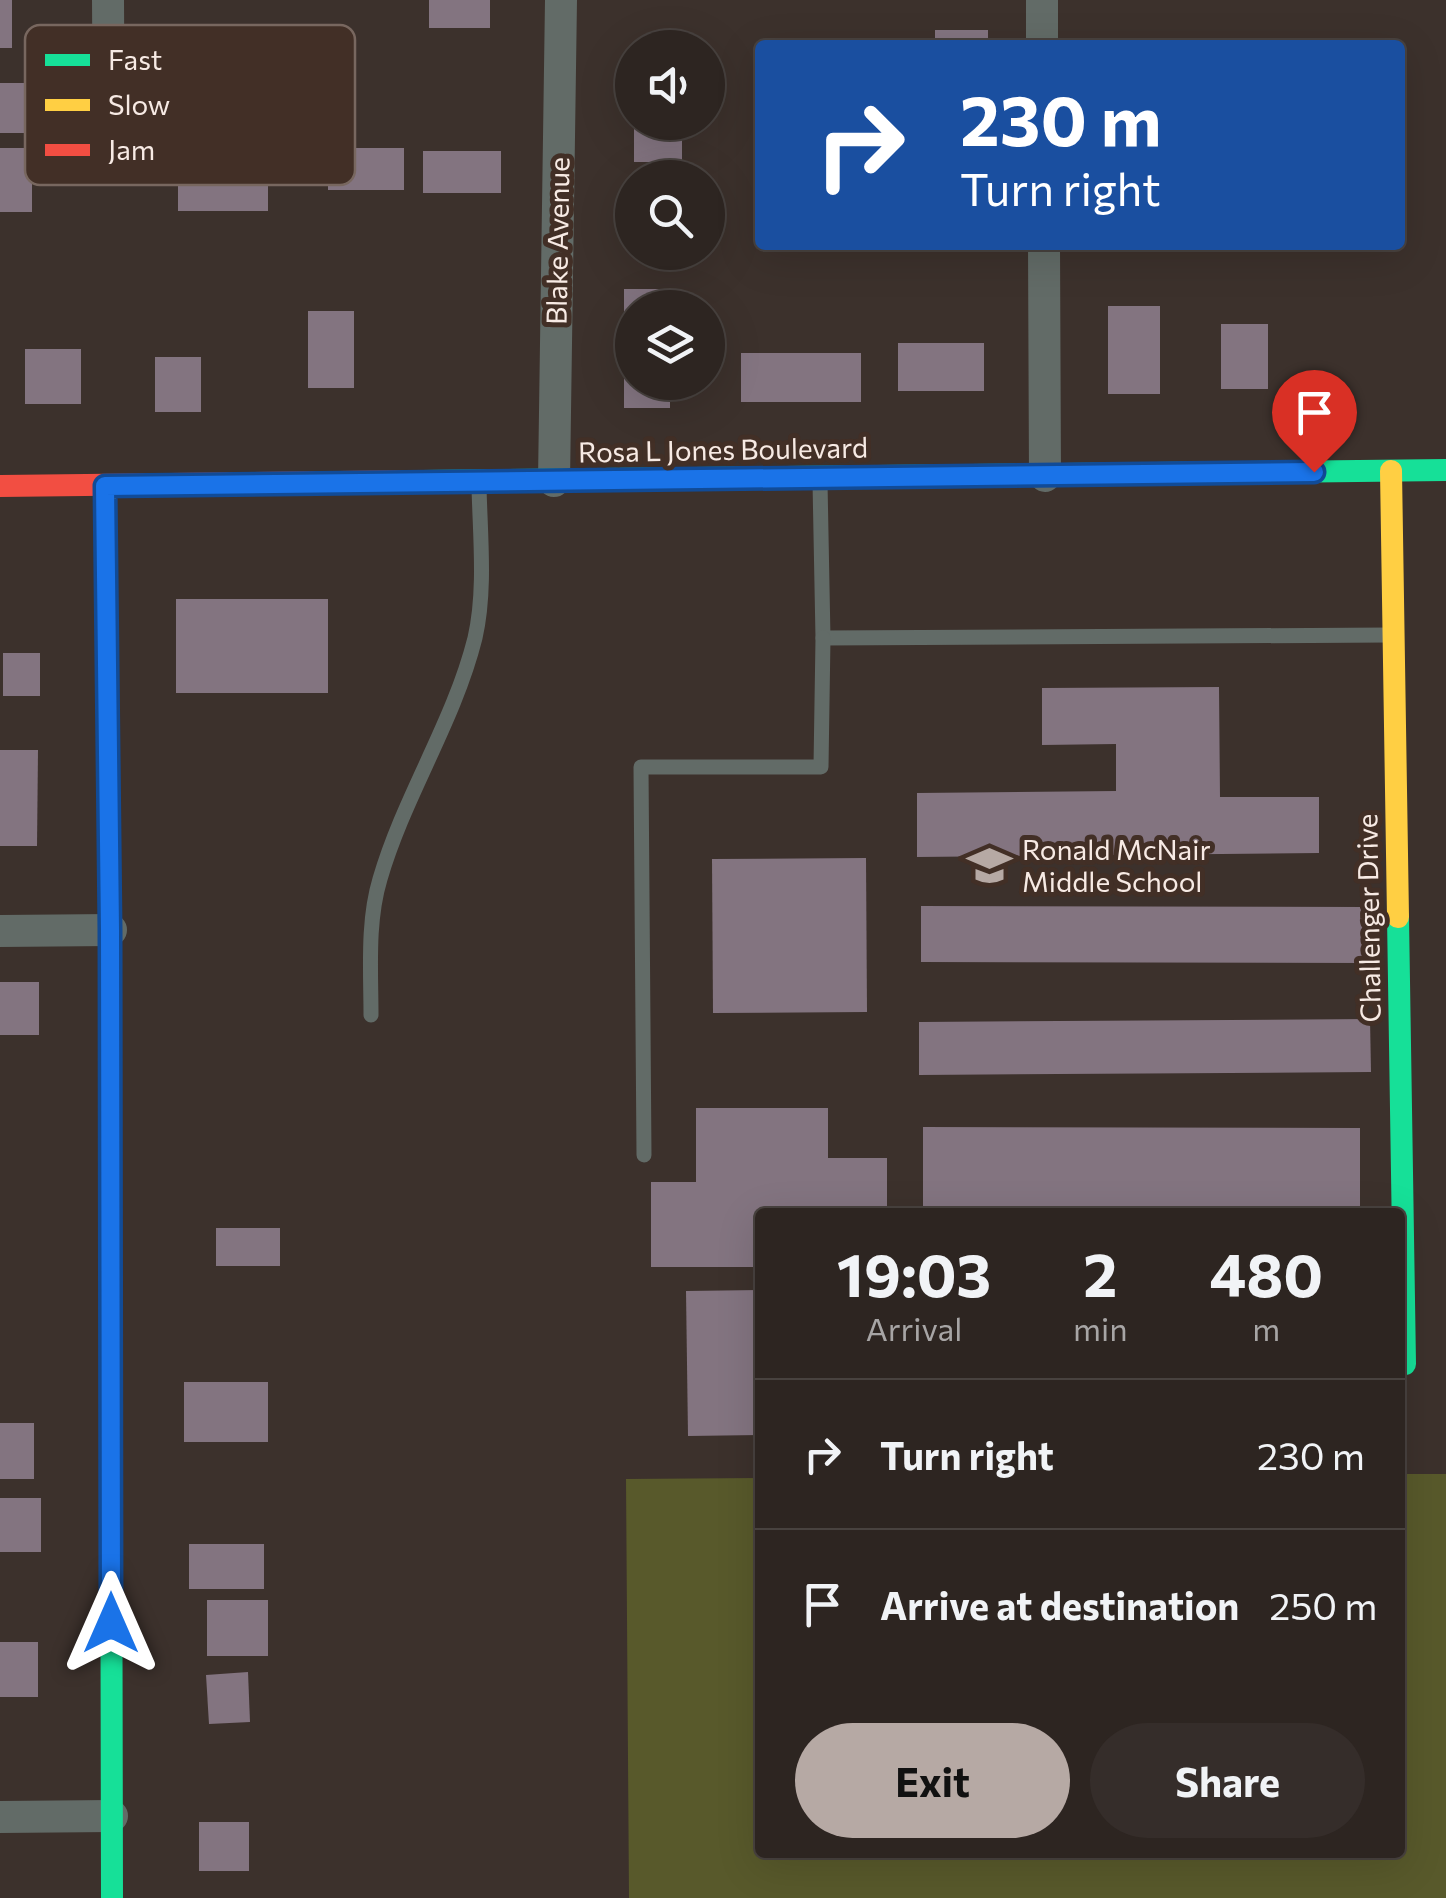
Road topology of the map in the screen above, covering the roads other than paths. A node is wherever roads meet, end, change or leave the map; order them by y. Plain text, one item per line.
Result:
1 (108, 0) edge
2 (560, 0) edge
3 (1042, 0) edge
4 (108, 25) edge
5 (1042, 40) edge
6 (1044, 250) edge
7 (1446, 470) edge
8 (1391, 471) junction
9 (1045, 476) junction
10 (820, 478) junction
11 (554, 481) junction
12 (479, 482) junction
13 (0, 486) edge
14 (105, 486) junction
15 (1394, 636) junction
16 (823, 638) junction
17 (0, 930) edge
18 (110, 930) junction
19 (371, 1015) dead end
20 (644, 1154) dead end
21 (1403, 1208) edge
22 (112, 1816) junction
23 (0, 1817) edge
24 (112, 1898) edge

1 - 4 street
2 - 11 street, Blake Avenue
3 - 5 street
6 - 9 street
7 - 8 street, Rosa L Jones Boulevard
8 - 9 street, Rosa L Jones Boulevard
8 - 15 street, Challenger Drive
9 - 10 street, Rosa L Jones Boulevard
10 - 11 street, Rosa L Jones Boulevard
10 - 16 lane
11 - 12 street, Rosa L Jones Boulevard
12 - 14 street, Rosa L Jones Boulevard
12 - 19 lane
13 - 14 street, Rosa L Jones Boulevard
14 - 18 street
15 - 16 lane
15 - 21 street, Challenger Drive
16 - 20 lane
17 - 18 street
18 - 22 street
22 - 23 street
22 - 24 street

